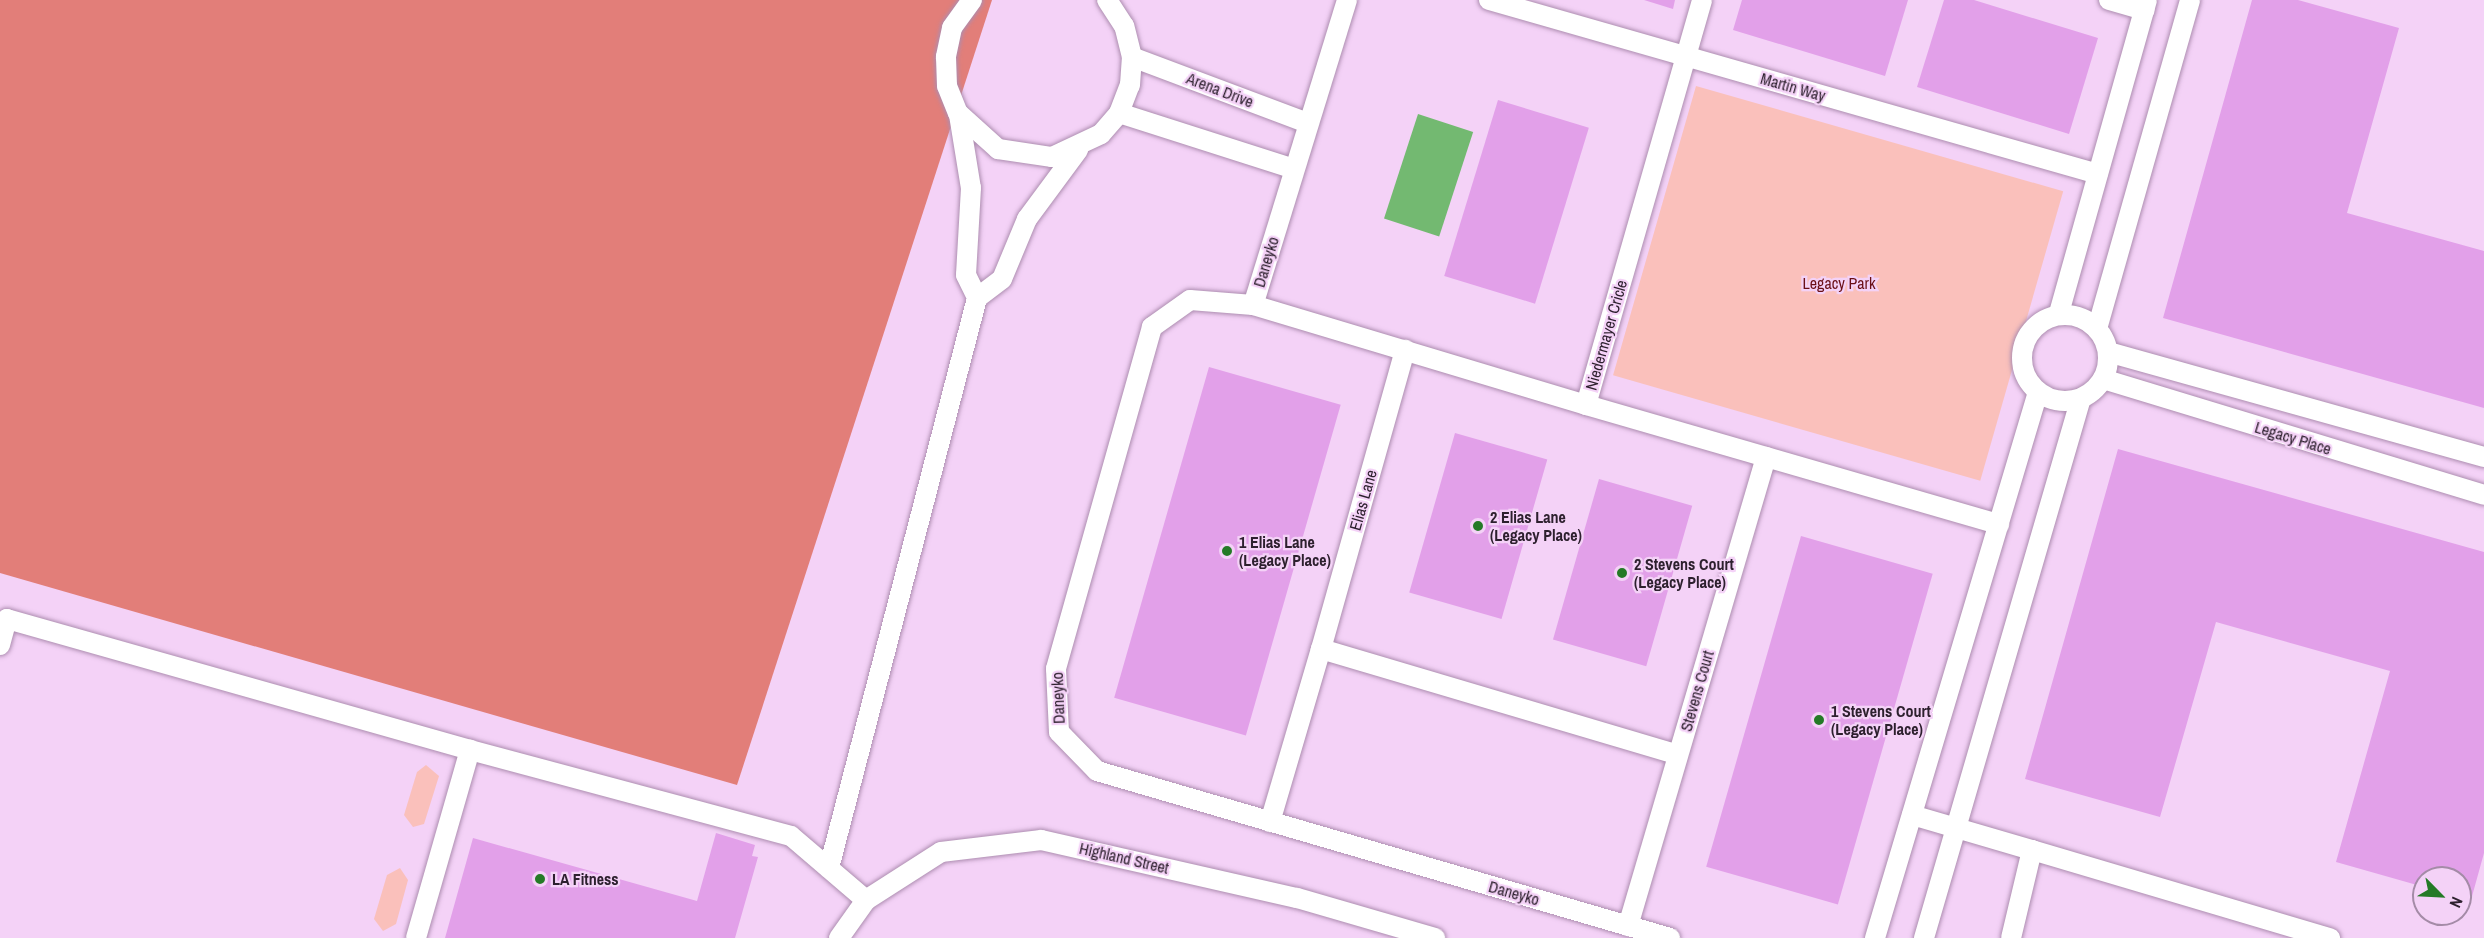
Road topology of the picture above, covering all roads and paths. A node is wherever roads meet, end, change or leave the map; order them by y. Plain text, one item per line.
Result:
1 (972, 0) edge
2 (1107, 0) edge
3 (1347, 0) edge
4 (1489, 0) edge
5 (1702, 0) edge
6 (2109, 0) edge
7 (2190, 0) edge
8 (2146, 5) edge
9 (1684, 56) junction
10 (1132, 57) junction
11 (958, 112) junction
12 (1119, 113) junction
13 (1308, 123) junction
14 (1078, 150) junction
15 (1294, 169) junction
16 (2098, 174) junction
17 (977, 298) junction
18 (1253, 305) junction
19 (2059, 313) junction
20 (2097, 329) junction
21 (1405, 350) junction
22 (2108, 352) junction
23 (2103, 380) junction
24 (2038, 392) junction
25 (2081, 398) junction
26 (1586, 405) junction
27 (1766, 457) junction
28 (2484, 457) edge
29 (2484, 495) edge
30 (1999, 524) junction
31 (4, 617) edge
32 (0, 645) edge
33 (1321, 649) junction
34 (470, 750) junction
35 (1678, 755) junction
36 (1912, 815) junction
37 (1270, 822) junction
38 (1956, 827) junction
39 (2032, 850) junction
40 (829, 868) junction
41 (866, 900) junction
42 (1628, 926) junction
43 (416, 938) edge
44 (839, 938) edge
45 (1435, 938) edge
46 (1670, 938) edge
47 (1875, 938) edge
48 (1924, 938) edge
49 (2011, 938) edge
50 (2330, 938) edge

1 - 11 lane
2 - 10 lane
3 - 13 lane, Daneyko
4 - 9 lane, Martin Way
5 - 9 lane, Niedermayer Cricle
6 - 8 lane
7 - 20 lane
8 - 16 lane
9 - 16 lane, Martin Way
9 - 26 lane, Niedermayer Cricle
10 - 12 lane
10 - 13 lane, Arena Drive
11 - 14 lane
11 - 17 lane
12 - 14 lane
12 - 15 lane
13 - 15 lane, Daneyko
14 - 17 lane
15 - 18 lane, Daneyko
16 - 19 lane
17 - 40 lane
18 - 21 lane, Niedermayer Cricle
18 - 37 lane, Daneyko
19 - 20 lane
19 - 24 lane
20 - 22 lane
21 - 26 lane, Niedermayer Cricle
21 - 33 lane, Elias Lane
22 - 23 lane
22 - 28 lane, Legacy Place
23 - 25 lane
23 - 29 lane, Legacy Place
24 - 25 lane
24 - 30 lane
25 - 38 lane
26 - 27 lane
27 - 30 lane
27 - 35 lane, Stevens Court
30 - 36 lane
31 - 32 lane
31 - 34 lane
33 - 35 lane
33 - 37 lane, Elias Lane
34 - 40 lane
34 - 43 lane
35 - 42 lane, Stevens Court
36 - 38 lane
36 - 47 lane
37 - 42 lane, Daneyko
38 - 39 lane
38 - 48 lane
39 - 49 lane
39 - 50 lane
40 - 41 lane
41 - 44 lane, Highland Street
41 - 45 lane, Highland Street
42 - 46 lane, Daneyko

